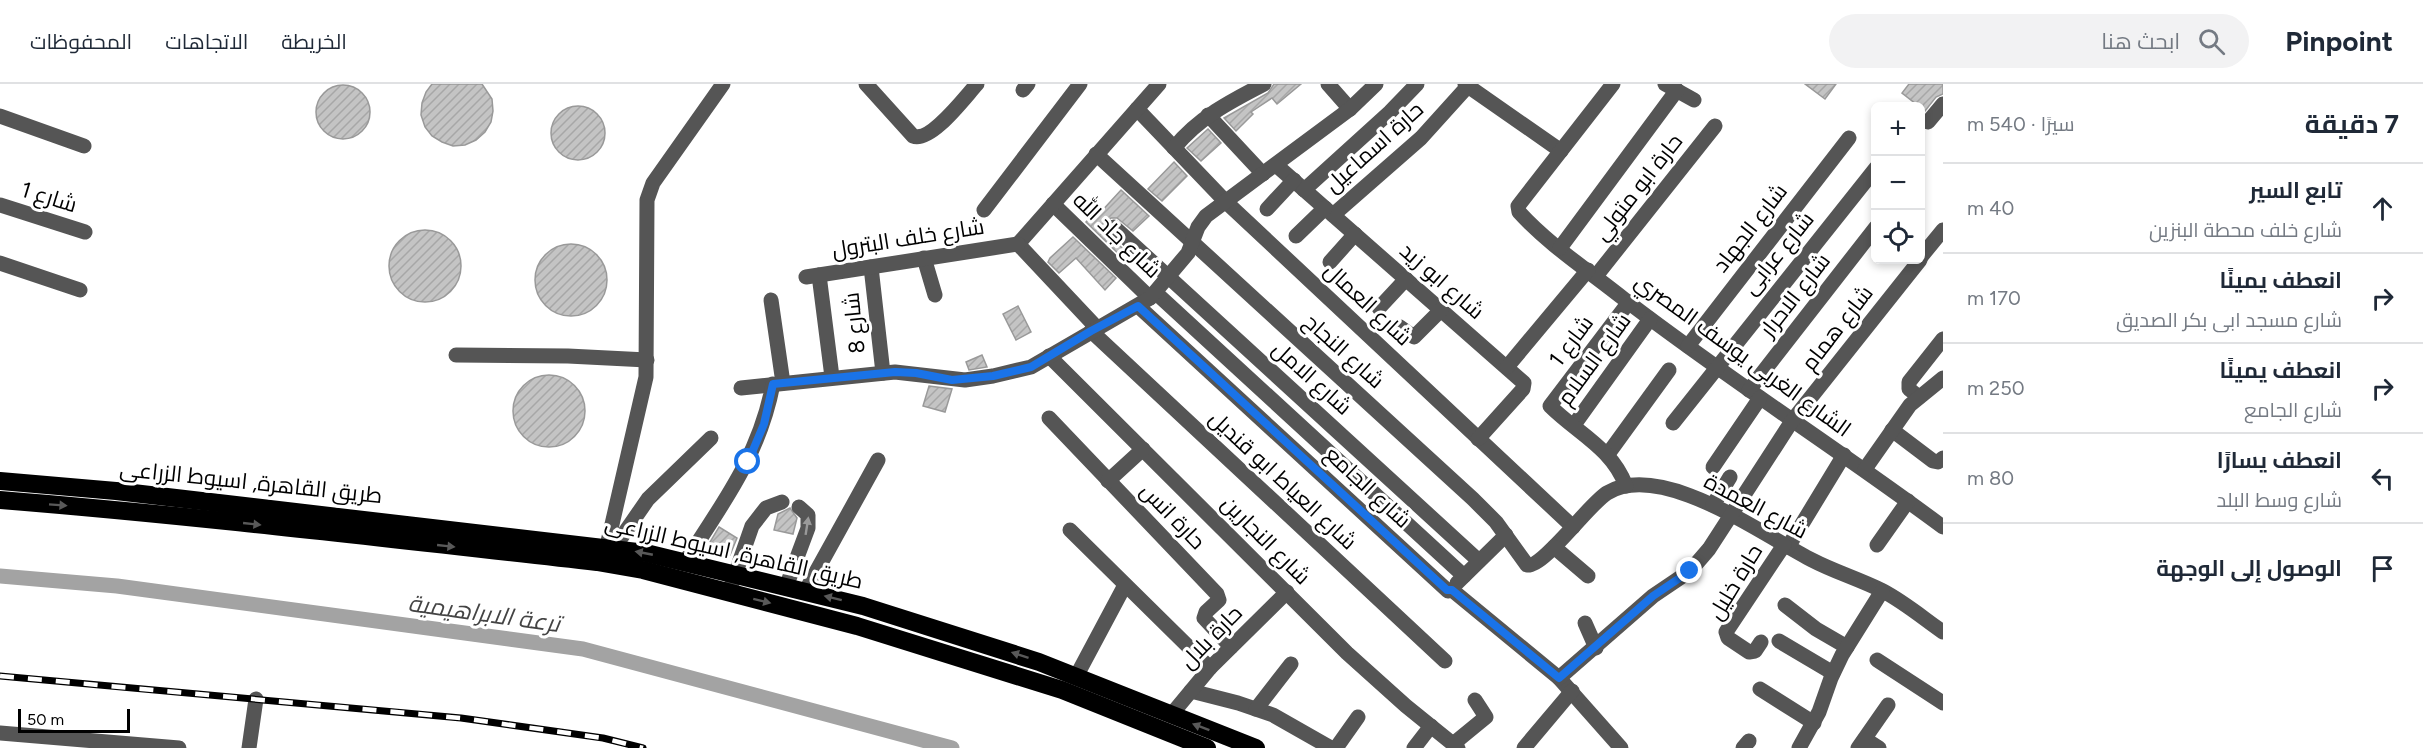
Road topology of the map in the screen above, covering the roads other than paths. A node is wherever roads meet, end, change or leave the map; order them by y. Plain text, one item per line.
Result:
1 (723, 84) edge
2 (866, 84) edge
3 (977, 84) edge
4 (1080, 84) edge
5 (1159, 84) edge
6 (1264, 84) edge
7 (1328, 84) edge
8 (1376, 84) edge
9 (1418, 84) edge
10 (1613, 84) edge
11 (1467, 85) edge
12 (1671, 87) edge
13 (1694, 100) dead end
14 (1943, 104) edge
15 (1137, 109) junction
16 (1350, 109) junction
17 (1208, 115) junction
18 (0, 116) edge
19 (1928, 122) dead end
20 (1715, 126) dead end
21 (1849, 138) dead end
22 (84, 146) dead end
23 (1174, 148) junction
24 (1561, 151) junction
25 (1096, 154) junction
26 (1270, 169) junction
27 (1871, 173) edge
28 (1299, 185) junction
29 (1226, 202) junction
30 (1053, 204) junction
31 (0, 205) edge
32 (1267, 209) dead end
33 (984, 210) dead end
34 (1329, 211) junction
35 (1114, 227) dead end
36 (1943, 230) edge
37 (84, 232) dead end
38 (1871, 233) edge
39 (1355, 234) junction
40 (1296, 236) dead end
41 (1018, 244) junction
42 (1192, 244) junction
43 (1560, 248) junction
44 (1925, 253) edge
45 (924, 258) junction
46 (1330, 262) dead end
47 (0, 263) edge
48 (1916, 264) edge
49 (871, 267) junction
50 (1592, 273) junction
51 (1168, 278) junction
52 (1406, 279) junction
53 (80, 290) dead end
54 (935, 295) dead end
55 (1148, 299) junction
56 (771, 300) dead end
57 (1629, 302) junction
58 (1379, 308) dead end
59 (1441, 310) junction
60 (1650, 319) junction
61 (1400, 327) dead end
62 (1094, 329) junction
63 (1943, 339) edge
64 (1688, 346) junction
65 (456, 355) dead end
66 (1049, 356) junction
67 (647, 360) junction
68 (1716, 366) junction
69 (1507, 368) junction
70 (1669, 370) dead end
71 (883, 373) junction
72 (832, 377) junction
73 (1943, 378) edge
74 (778, 384) junction
75 (741, 388) dead end
76 (1755, 394) junction
77 (1919, 397) junction
78 (1049, 418) dead end
79 (1792, 420) junction
80 (1673, 423) dead end
81 (1574, 425) junction
82 (1892, 430) junction
83 (711, 438) dead end
84 (1478, 439) junction
85 (1143, 449) junction
86 (1608, 454) junction
87 (1844, 455) junction
88 (1943, 458) edge
89 (878, 460) dead end
90 (1713, 467) dead end
91 (1865, 469) junction
92 (1730, 477) dead end
93 (1108, 481) junction
94 (0, 482) edge
95 (1626, 486) junction
96 (0, 500) edge
97 (1908, 501) junction
98 (782, 502) dead end
99 (1713, 505) junction
100 (799, 507) dead end
101 (1732, 515) junction
102 (1573, 527) junction
103 (1943, 527) edge
104 (1070, 530) dead end
105 (1506, 535) junction
106 (1786, 546) junction
107 (1877, 546) dead end
108 (610, 547) junction
109 (1554, 547) junction
110 (1479, 561) junction
111 (685, 562) junction
112 (735, 574) junction
113 (1464, 576) junction
114 (1588, 576) dead end
115 (1125, 585) junction
116 (786, 587) junction
117 (1450, 590) junction
118 (1882, 591) junction
119 (729, 592) junction
120 (805, 592) junction
121 (1287, 592) junction
122 (1785, 605) dead end
123 (1585, 623) dead end
124 (1943, 632) edge
125 (1779, 641) dead end
126 (1761, 642) dead end
127 (1847, 646) junction
128 (1231, 647) junction
129 (1596, 648) junction
130 (1878, 660) dead end
131 (1445, 661) dead end
132 (1291, 664) dead end
133 (1210, 668) junction
134 (1833, 672) junction
135 (1077, 675) junction
136 (1559, 678) junction
137 (1760, 689) dead end
138 (1191, 691) junction
139 (1572, 691) junction
140 (256, 699) dead end
141 (1475, 700) dead end
142 (1943, 703) edge
143 (1888, 705) dead end
144 (1256, 709) junction
145 (1171, 715) junction
146 (1358, 717) dead end
147 (1814, 723) junction
148 (1431, 726) junction
149 (0, 733) edge
150 (1861, 743) edge
151 (1456, 746) edge
152 (179, 748) edge
153 (249, 748) edge
154 (1208, 748) edge
155 (1256, 748) edge
156 (1331, 748) edge
157 (1336, 748) edge
158 (1414, 748) edge
159 (1524, 748) edge
160 (1621, 748) edge
161 (1799, 748) edge
162 (1879, 748) edge

1 - 67 street
2 - 3 street
4 - 33 street
5 - 15 street
6 - 17 street
7 - 16 street
8 - 16 street
9 - 28 street
10 - 24 street
11 - 24 street
11 - 34 street, حارة اسماعيل
12 - 13 street
12 - 43 street
14 - 19 street
15 - 23 street, شارع العمال
15 - 25 street
16 - 26 street
17 - 23 street
17 - 26 street, شارع ابو زيد
18 - 22 street
20 - 50 street, حارة ابو متولي
21 - 64 street, شارع الجهاد
23 - 29 street, شارع العمال
24 - 43 street, الشارع الغربى يوسف المصري
25 - 30 street
25 - 42 street, شارع النجاح
26 - 28 street, شارع ابو زيد
26 - 29 street
27 - 68 street, شارع عرابى
28 - 32 street
28 - 34 street, شارع ابو زيد
29 - 42 street
29 - 84 street, شارع العمال
30 - 41 street
30 - 55 street, شارع جاد الله
31 - 37 street, شارع 1
34 - 39 street, شارع ابو زيد
34 - 40 street, حارة اسماعيل
35 - 51 street, شارع الامل
36 - 44 street, شارع همام
38 - 76 street, شارع الاحرار
39 - 46 street
39 - 52 street, شارع ابو زيد
41 - 45 street, شارع خلف البترول
41 - 62 street, شارع العياط ابو قنديل
42 - 51 street
42 - 105 street, شارع النجاح
43 - 50 street, الشارع الغربى يوسف المصري
45 - 49 street, شارع خلف البترول
45 - 54 street
47 - 53 street
48 - 79 street, شارع همام
49 - 71 street, شارع 8
49 - 72 street, شارع خلف البترول
50 - 57 street, الشارع الغربى يوسف المصري
50 - 69 street, حارة ابو متولي
51 - 55 street
51 - 110 street, شارع الامل
52 - 58 street
52 - 59 street, شارع ابو زيد
55 - 62 street
55 - 113 street, شارع جاد الله
55 - 117 street, شارع الجامع
56 - 74 street
57 - 60 street, الشارع الغربى يوسف المصري
57 - 81 street, شارع 1
59 - 61 street
59 - 69 street, شارع ابو زيد
60 - 64 street, الشارع الغربى يوسف المصري
60 - 81 street, شارع السلام
62 - 66 street
62 - 131 street, شارع العياط ابو قنديل
63 - 77 street
64 - 68 street, الشارع الغربى يوسف المصري
65 - 67 street
66 - 71 street
66 - 85 street, شارع النجارين
67 - 108 street
68 - 76 street, الشارع الغربى يوسف المصري
68 - 80 street, شارع عرابى
69 - 84 street, شارع ابو زيد
70 - 86 street
71 - 72 street
72 - 74 street
73 - 77 street
74 - 75 street
74 - 111 street
76 - 79 street, الشارع الغربى يوسف المصري
76 - 90 street, شارع الاحرار
77 - 82 street
78 - 93 street, حارة انس
79 - 87 street, الشارع الغربى يوسف المصري
79 - 101 street, شارع همام
81 - 86 street
82 - 88 street
82 - 91 street
83 - 108 street
84 - 102 street, شارع العمال
85 - 93 street
85 - 121 street, شارع النجارين
86 - 95 street
87 - 91 street, الشارع الغربى يوسف المصري
87 - 106 street
89 - 120 street
91 - 97 street, الشارع الغربى يوسف المصري
92 - 99 street
93 - 128 street, حارة انس
94 - 108 highway, طريق القاهرة, اسيوط الزراعى
95 - 99 street, شارع العمدة
95 - 102 street, شارع العمدة
96 -> 119 highway, طريق القاهرة, اسيوط الزراعى
97 - 103 street, الشارع الغربى يوسف المصري
97 - 107 street
98 - 112 street
99 - 101 street, شارع العمدة
116 -> 100 street
101 - 106 street, شارع العمدة
101 - 129 street, شارع همام
102 - 109 street, شارع العمدة
104 - 115 street
105 - 109 street, شارع النجاح
105 - 110 street
106 - 118 street, شارع العمدة
106 - 126 street, حارة خليل
111 -> 108 highway, طريق القاهرة, اسيوط الزراعى
109 - 114 street
110 - 113 street
111 - 112 highway, طريق القاهرة, اسيوط الزراعى
112 - 116 highway, طريق القاهرة, اسيوط الزراعى
112 - 119 street
113 - 117 street
115 - 133 street
115 - 135 street
116 - 120 highway, طريق القاهرة, اسيوط الزراعى
117 - 136 street, شارع الجامع
118 - 124 street, شارع العمدة
118 - 127 street
119 -> 154 highway, طريق القاهرة, اسيوط الزراعى
135 -> 120 highway, طريق القاهرة, اسيوط الزراعى
121 - 128 street, حارة بلال
121 - 148 street, شارع النجارين
122 - 127 street
123 - 129 street
125 - 134 street
127 - 134 street
128 - 133 street, حارة بلال
129 - 136 street, شارع همام
130 - 142 street
132 - 144 street
133 - 138 street, حارة بلال
134 - 147 street
135 - 145 highway, طريق القاهرة, اسيوط الزراعى
136 - 139 street, شارع الجامع
137 - 147 street
138 - 144 street
138 - 145 street, حارة بلال
139 - 159 street
139 - 160 street, شارع الجامع
140 - 153 street
141 - 151 street
143 - 150 street
144 - 156 street
155 -> 145 highway, طريق القاهرة, اسيوط الزراعى
146 - 157 street
147 - 161 street
148 - 151 street, شارع النجارين
148 - 158 street
149 - 152 street
150 - 162 street

